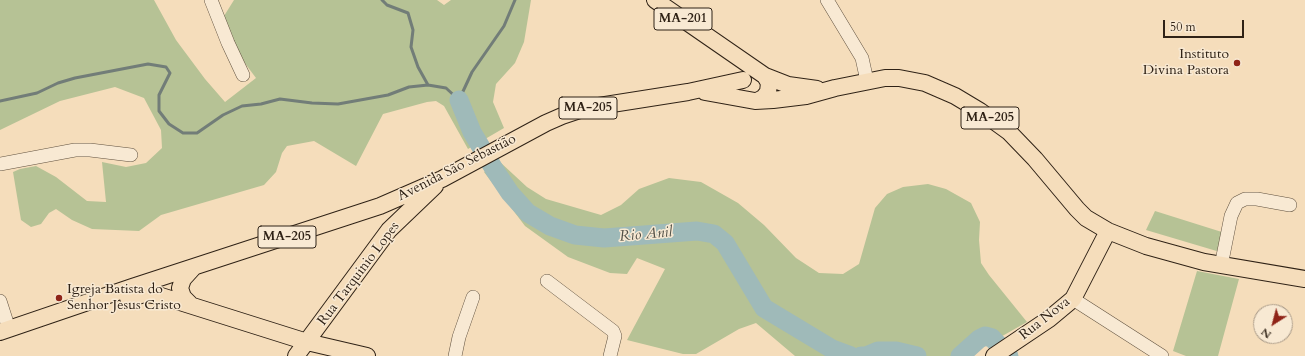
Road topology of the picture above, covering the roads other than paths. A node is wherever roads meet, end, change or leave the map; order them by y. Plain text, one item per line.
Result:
1 (211, 0) edge
2 (655, 0) edge
3 (827, 0) edge
4 (711, 39) junction
5 (243, 75) dead end
6 (763, 75) junction
7 (743, 79) junction
8 (867, 81) junction
9 (835, 88) junction
10 (688, 92) junction
11 (755, 100) junction
12 (131, 155) dead end
13 (0, 164) edge
14 (442, 179) junction
15 (1290, 205) dead end
16 (380, 206) junction
17 (389, 230) junction
18 (1108, 232) junction
19 (1221, 266) junction
20 (194, 268) junction
21 (1305, 279) edge
22 (547, 280) dead end
23 (473, 297) dead end
24 (1073, 299) junction
25 (0, 301) edge
26 (190, 304) junction
27 (3, 334) edge
28 (307, 342) junction
29 (296, 356) edge
30 (368, 356) edge
31 (455, 356) edge
32 (610, 356) edge
33 (994, 356) edge
34 (1162, 356) edge

1 - 5 street
2 - 4 main road, MA-201
3 - 8 street
4 - 6 main road, MA-201
4 - 7 main road, MA-201
6 - 7 main road, MA-205
6 - 9 main road, MA-205
6 - 11 main road
7 - 10 main road, Avenida São Sebastião / MA-205
7 - 11 main road
8 - 9 main road, MA-205
8 - 18 main road, MA-205
9 - 11 main road, MA-205
10 - 11 main road, Avenida São Sebastião / MA-205
10 - 14 main road, Avenida São Sebastião / MA-205
12 - 13 street
14 - 16 main road, Avenida São Sebastião / MA-205
14 - 17 main road, Rua Tarquinio Lopes
15 - 19 street
16 - 17 main road
16 - 20 main road, Avenida São Sebastião / MA-205
17 - 28 main road, Rua Tarquinio Lopes
18 - 19 main road, MA-205
18 - 24 main road, Rua Nova
19 - 21 main road, MA-205
20 - 26 main road
20 - 27 main road, Avenida São Sebastião / MA-205
22 - 32 street
23 - 31 street
24 - 33 main road, Rua Nova
24 - 34 street
25 - 27 street
26 - 27 main road
26 - 28 main road
28 - 29 main road, Rua Tarquinio Lopes
28 - 30 main road

